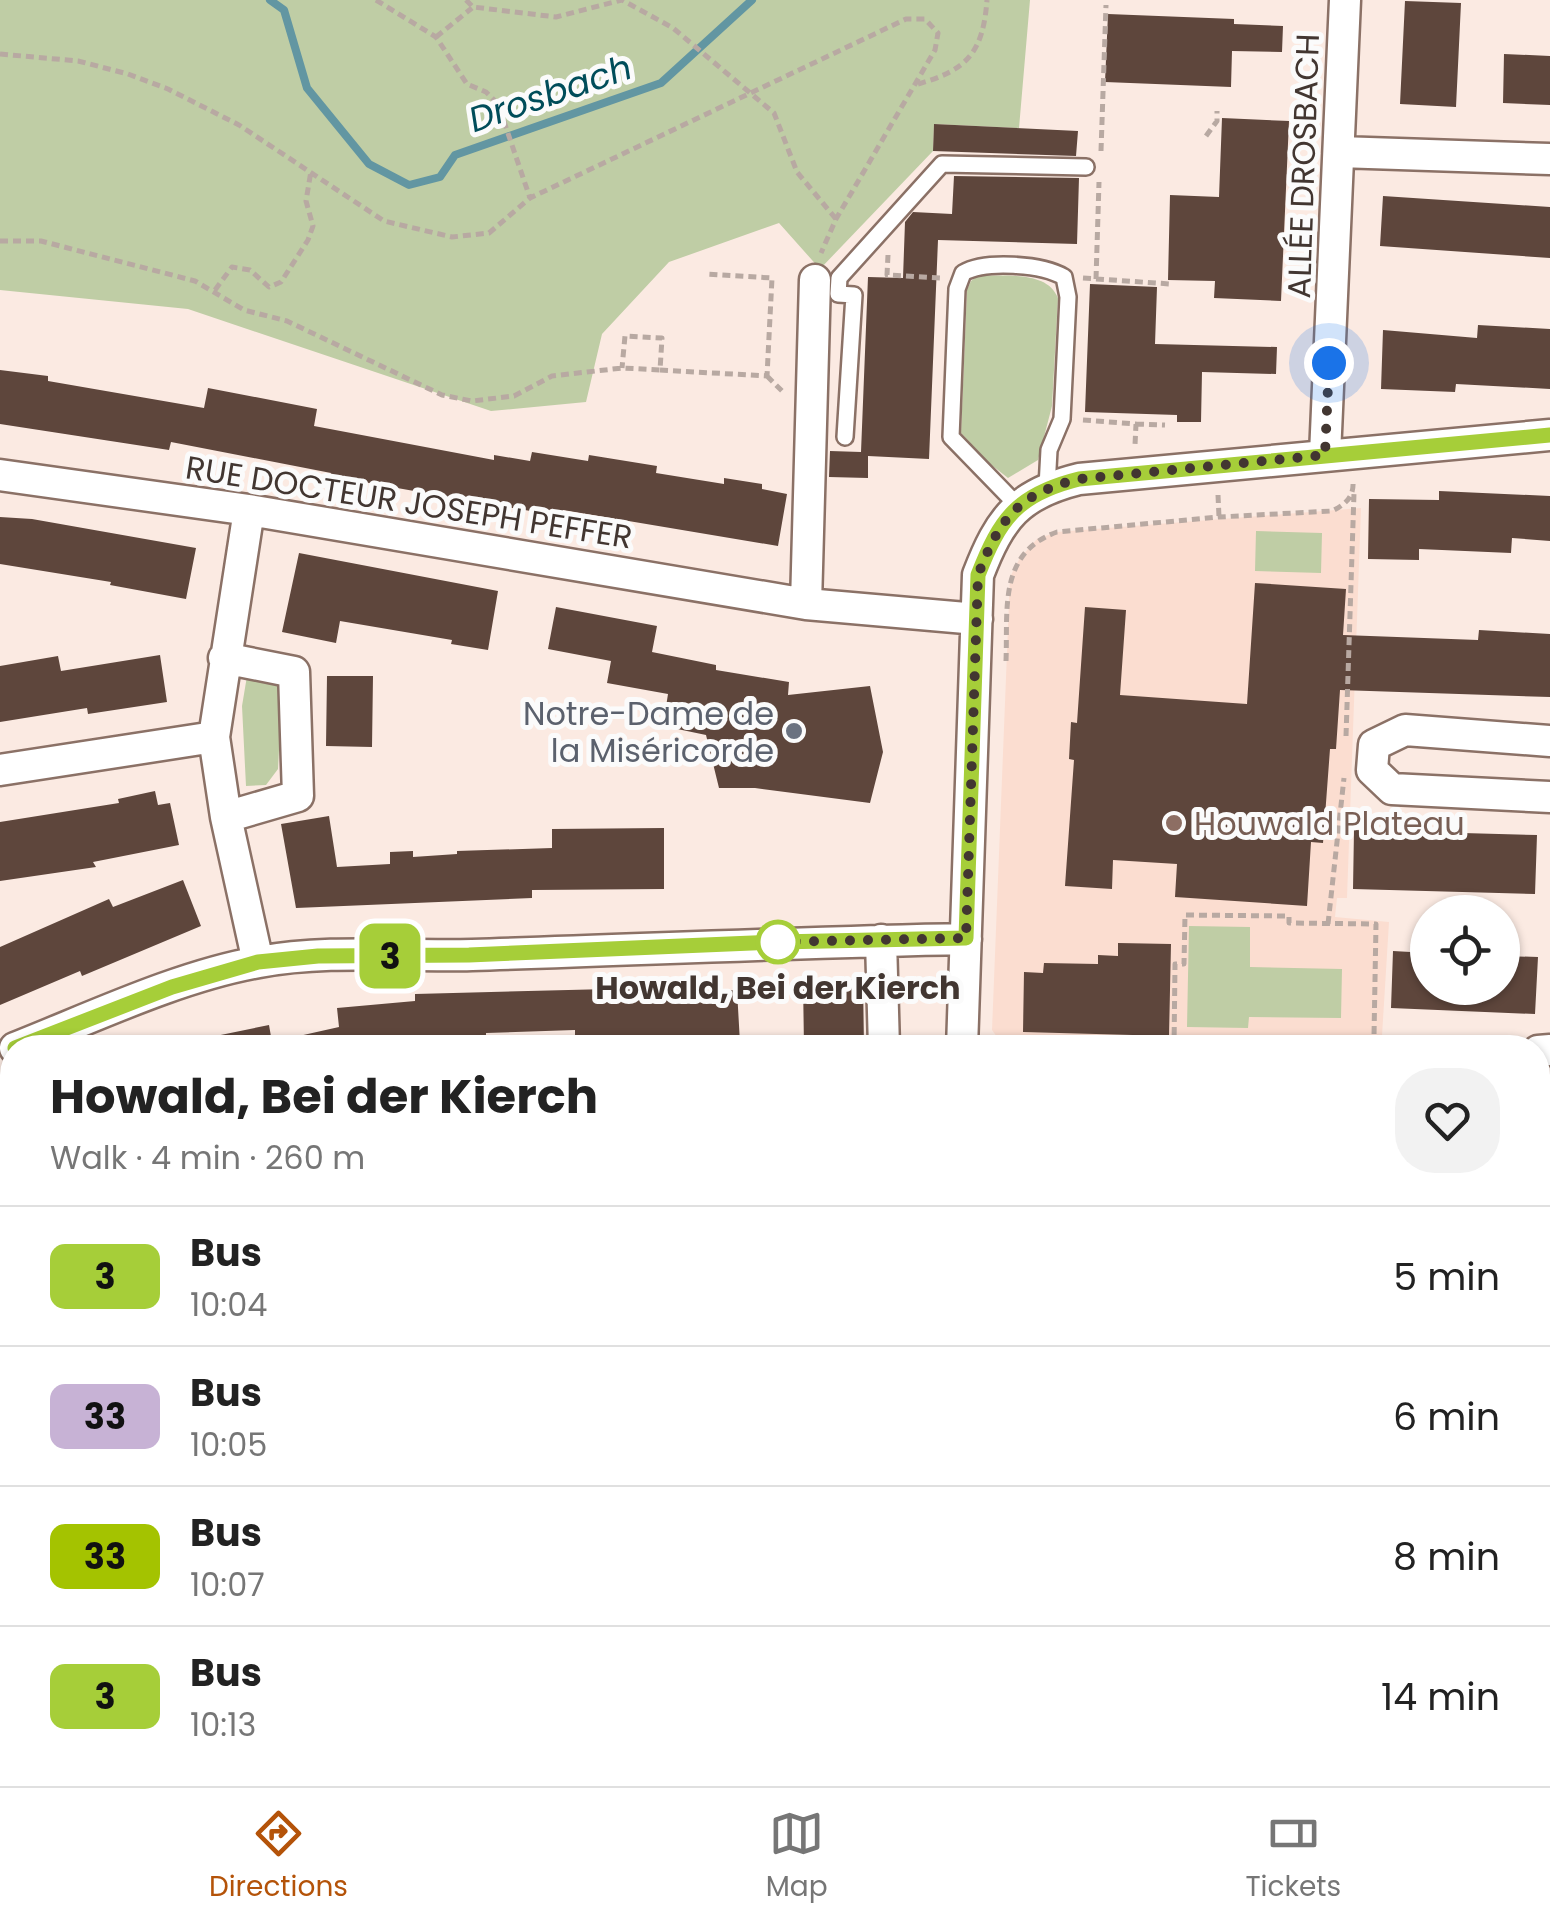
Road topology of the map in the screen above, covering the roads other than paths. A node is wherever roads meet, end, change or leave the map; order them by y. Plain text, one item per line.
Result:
1 (1345, 0) edge
2 (1338, 152) junction
3 (1550, 159) edge
4 (1093, 164) road end
5 (827, 279) junction
6 (1550, 435) edge
7 (845, 437) dead end
8 (1339, 454) junction
9 (0, 475) edge
10 (1047, 487) junction
11 (1018, 506) junction
12 (249, 510) junction
13 (806, 604) junction
14 (977, 619) junction
15 (224, 658) junction
16 (214, 736) junction
17 (1550, 741) edge
18 (0, 770) edge
19 (1550, 797) edge
20 (226, 817) junction
21 (966, 938) junction
22 (881, 940) junction
23 (258, 962) junction
24 (48, 1035) edge
25 (884, 1035) edge
26 (962, 1035) edge

1 - 2 street, ALLÉE DROSBACH
2 - 3 street
2 - 8 street, ALLÉE DROSBACH
4 - 5 lane
5 - 7 lane
5 - 13 street
6 - 8 street
8 - 10 street
9 - 12 street, RUE DOCTEUR JOSEPH PEFFER
10 - 11 street
10 - 11 lane
11 - 14 street
12 - 13 street, RUE DOCTEUR JOSEPH PEFFER
12 - 15 street
13 - 14 street, RUE DOCTEUR JOSEPH PEFFER
14 - 21 street
15 - 16 street
15 - 20 street
16 - 18 street
16 - 20 street
17 - 19 street
20 - 23 street
21 - 22 street
21 - 26 street
22 - 23 street
22 - 25 street
23 - 24 street

